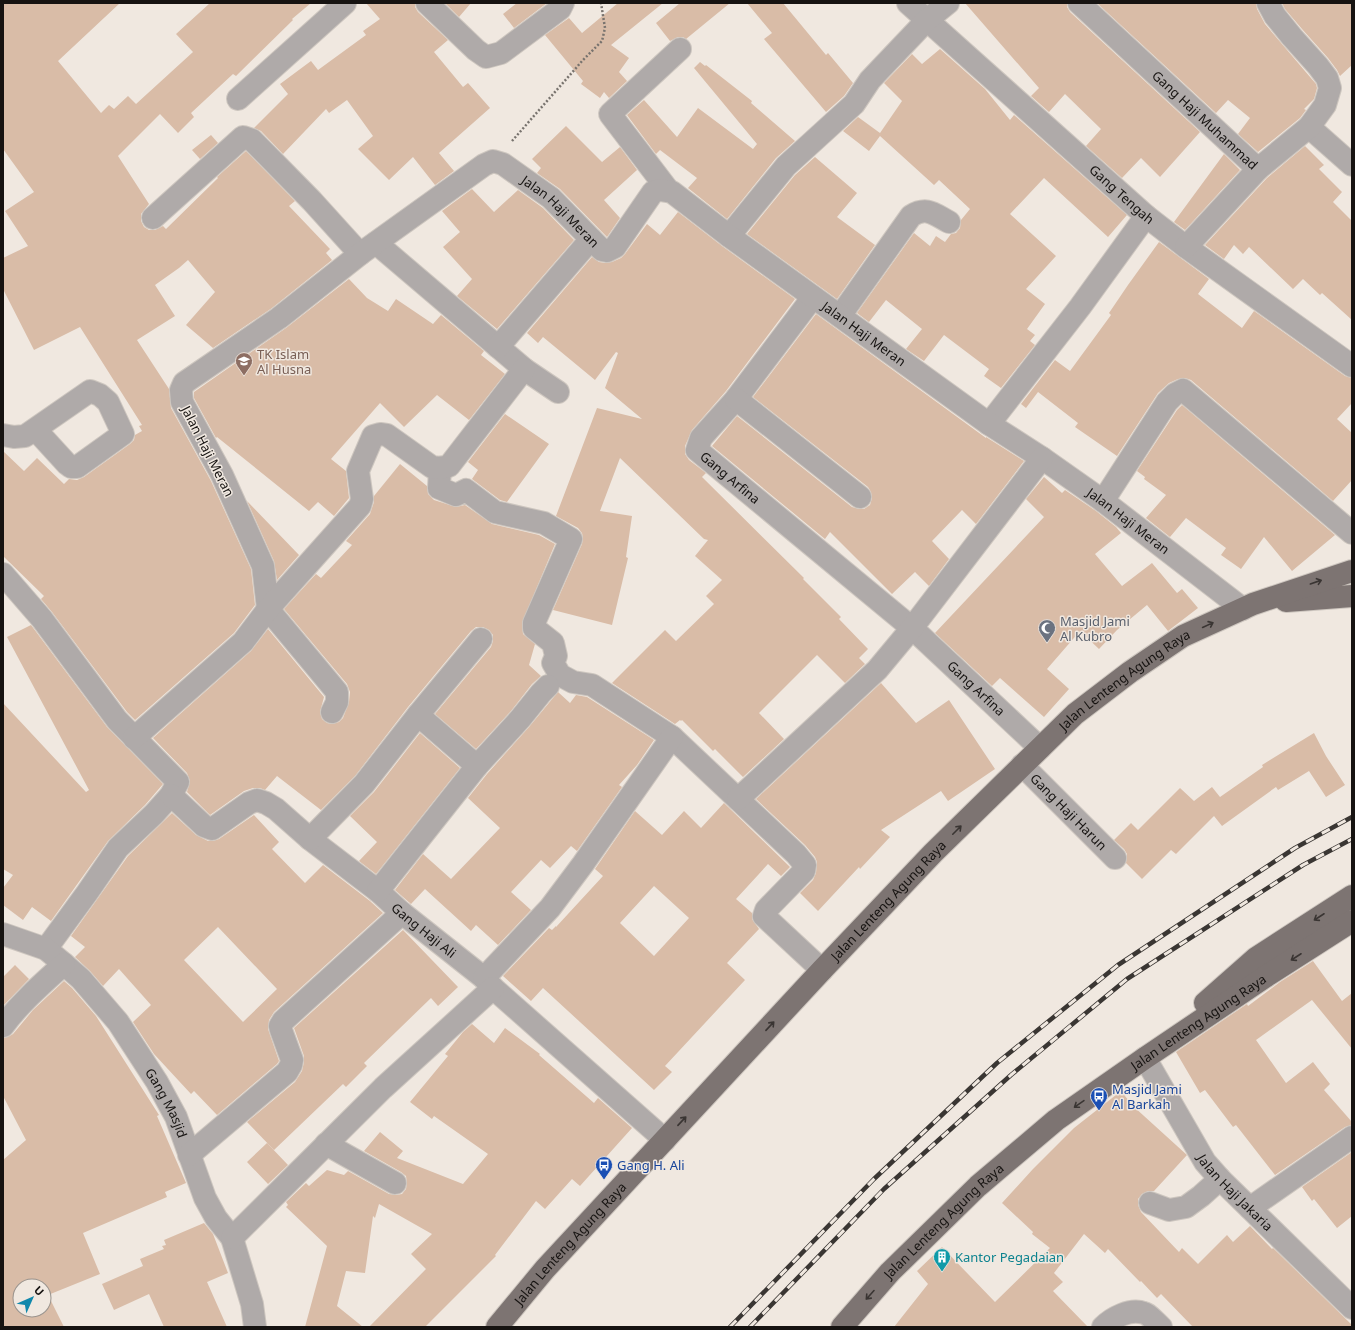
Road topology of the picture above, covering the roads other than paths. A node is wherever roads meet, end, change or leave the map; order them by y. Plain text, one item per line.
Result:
1 (345, 3) edge
2 (427, 3) edge
3 (563, 3) edge
4 (908, 3) edge
5 (948, 3) edge
6 (1079, 3) edge
7 (1268, 3) edge
8 (927, 20) junction
9 (680, 49) dead end
10 (238, 99) dead end
11 (1309, 127) junction
12 (1352, 165) edge
13 (1258, 170) junction
14 (668, 190) junction
15 (1146, 216) junction
16 (153, 218) dead end
17 (948, 222) dead end
18 (729, 236) junction
19 (591, 239) junction
20 (1186, 248) junction
21 (368, 249) junction
22 (813, 297) junction
23 (840, 316) junction
24 (498, 347) junction
25 (1352, 366) edge
26 (524, 369) junction
27 (558, 392) dead end
28 (736, 399) junction
29 (988, 424) junction
30 (35, 429) dead end
31 (3, 435) edge
32 (1042, 458) junction
33 (440, 468) junction
34 (860, 497) dead end
35 (1103, 502) junction
36 (1352, 533) edge
37 (1352, 571) edge
38 (3, 574) edge
39 (1352, 596) edge
40 (1248, 606) junction
41 (268, 609) junction
42 (912, 628) junction
43 (481, 639) dead end
44 (548, 686) dead end
45 (332, 712) dead end
46 (418, 715) junction
47 (672, 737) junction
48 (134, 738) junction
49 (1040, 748) junction
50 (1022, 765) junction
51 (477, 766) junction
52 (171, 795) junction
53 (738, 799) junction
54 (310, 839) junction
55 (1115, 858) dead end
56 (378, 891) junction
57 (1352, 896) edge
58 (402, 913) junction
59 (1352, 921) edge
60 (3, 934) edge
61 (46, 949) junction
62 (64, 964) junction
63 (822, 970) junction
64 (489, 983) junction
65 (3, 1026) edge
66 (1145, 1058) junction
67 (1352, 1137) edge
68 (665, 1140) junction
69 (326, 1144) junction
70 (189, 1155) junction
71 (1220, 1179) junction
72 (395, 1183) dead end
73 (1150, 1203) dead end
74 (1250, 1208) junction
75 (232, 1238) junction
76 (1352, 1308) edge
77 (255, 1327) edge
78 (497, 1327) edge
79 (842, 1327) edge
80 (1103, 1327) edge
81 (1161, 1327) edge

1 - 10 street
2 - 3 street
4 - 8 street, Gang Tengah
5 - 8 street
6 - 13 street, Gang Haji Muhammad
7 - 11 street, Gang Haji Muhammad
8 - 15 street, Gang Tengah
8 - 18 street
9 - 14 street
11 - 12 street
11 - 13 street, Gang Haji Muhammad
13 - 20 street
14 - 18 street, Jalan Haji Meran
14 - 19 street, Jalan Haji Meran
15 - 20 street, Gang Tengah
15 - 29 street
16 - 21 street
17 - 23 street
18 - 22 street, Jalan Haji Meran
19 - 21 street, Jalan Haji Meran
19 - 24 street
20 - 25 street, Gang Tengah
21 - 24 street
21 - 41 street, Jalan Haji Meran
22 - 23 street, Jalan Haji Meran
22 - 28 street, Gang Arfina
23 - 29 street, Jalan Haji Meran
24 - 26 street
26 - 27 street
26 - 33 street
28 - 34 street
28 - 42 street, Gang Arfina
29 - 32 street, Jalan Haji Meran
30 - 31 street
32 - 35 street, Jalan Haji Meran
32 - 42 street
33 - 41 street
33 - 47 street
35 - 36 street
35 - 40 street, Jalan Haji Meran
40 -> 37 main road, Jalan Lenteng Agung Raya
38 - 48 street
39 - 40 main road
49 -> 40 main road, Jalan Lenteng Agung Raya
41 - 45 street
41 - 48 street
42 - 49 street, Gang Arfina
42 - 53 street
43 - 46 street
44 - 51 street
46 - 51 street
46 - 54 street
47 - 53 street
47 - 64 street
48 - 52 street
49 - 50 main road, Jalan Lenteng Agung Raya
50 - 55 street, Gang Haji Harun
63 -> 50 main road, Jalan Lenteng Agung Raya
51 - 56 street
52 - 54 street, Gang Haji Ali
52 - 61 street
53 - 63 street
54 - 56 street, Gang Haji Ali
56 - 58 street, Gang Haji Ali
57 -> 66 main road
58 - 64 street, Gang Haji Ali
58 - 70 street
59 -> 66 main road, Jalan Lenteng Agung Raya
60 - 61 street, Gang Masjid
61 - 62 street, Gang Masjid
62 - 65 street
62 - 70 street, Gang Masjid
68 -> 63 main road, Jalan Lenteng Agung Raya
64 - 68 street, Gang Haji Ali
64 - 69 street
66 - 71 street, Jalan Haji Jakaria
66 -> 79 main road, Jalan Lenteng Agung Raya
67 - 74 street
68 - 78 main road, Jalan Lenteng Agung Raya
69 - 72 street
69 - 75 street
70 - 75 street, Gang Masjid
71 - 73 street
71 - 74 street, Jalan Haji Jakaria
74 - 76 street, Jalan Haji Jakaria
75 - 77 street, Gang Masjid
80 - 81 street

